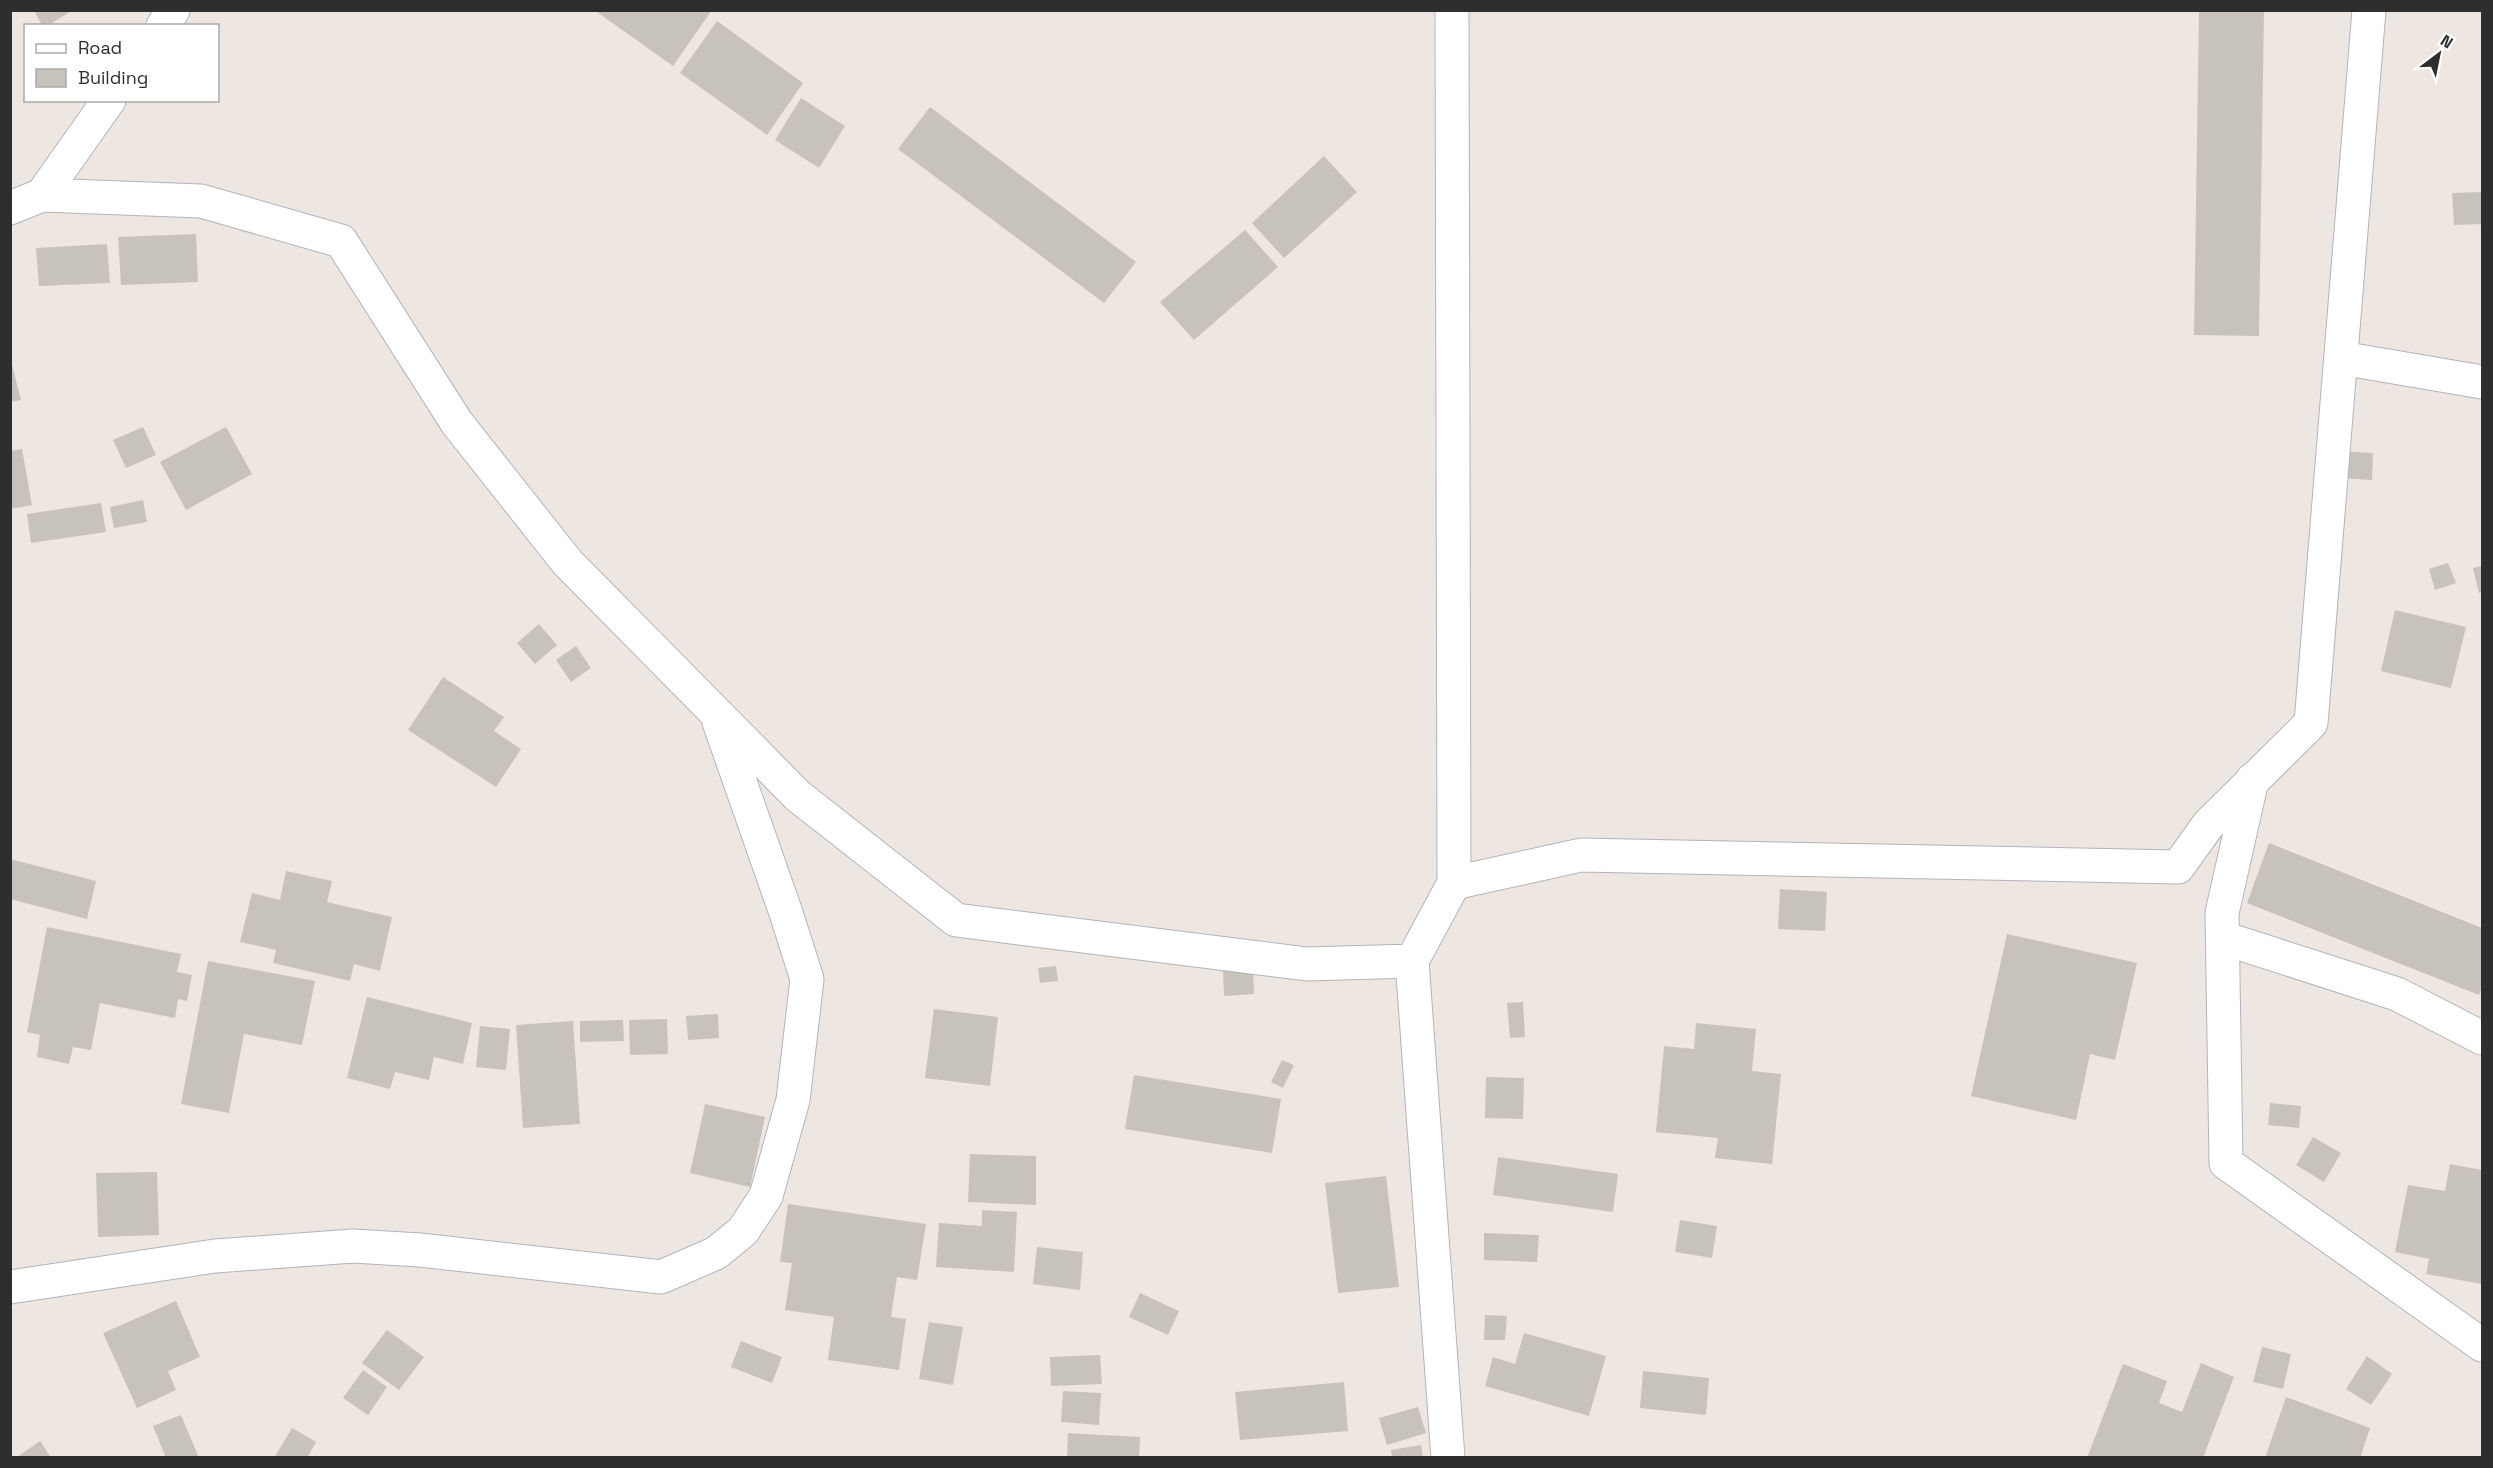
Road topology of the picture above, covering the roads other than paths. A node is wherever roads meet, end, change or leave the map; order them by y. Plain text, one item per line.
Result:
1 (173, 10) edge
2 (1452, 10) edge
3 (2369, 10) edge
4 (164, 24) edge
5 (108, 102) edge
6 (42, 195) junction
7 (10, 207) edge
8 (2341, 358) junction
9 (2482, 382) edge
10 (716, 713) junction
11 (2252, 780) junction
12 (1454, 883) junction
13 (2223, 938) junction
14 (1412, 961) junction
15 (2482, 1038) edge
16 (10, 1287) edge
17 (2482, 1345) edge
18 (1448, 1458) edge

1 - 4 street
2 - 12 street
3 - 8 street
5 - 6 street
6 - 7 street
6 - 10 street
8 - 9 street
8 - 11 street
10 - 14 street
10 - 16 street
11 - 12 street
11 - 13 street
12 - 14 street
13 - 15 street
13 - 17 street
14 - 18 street

